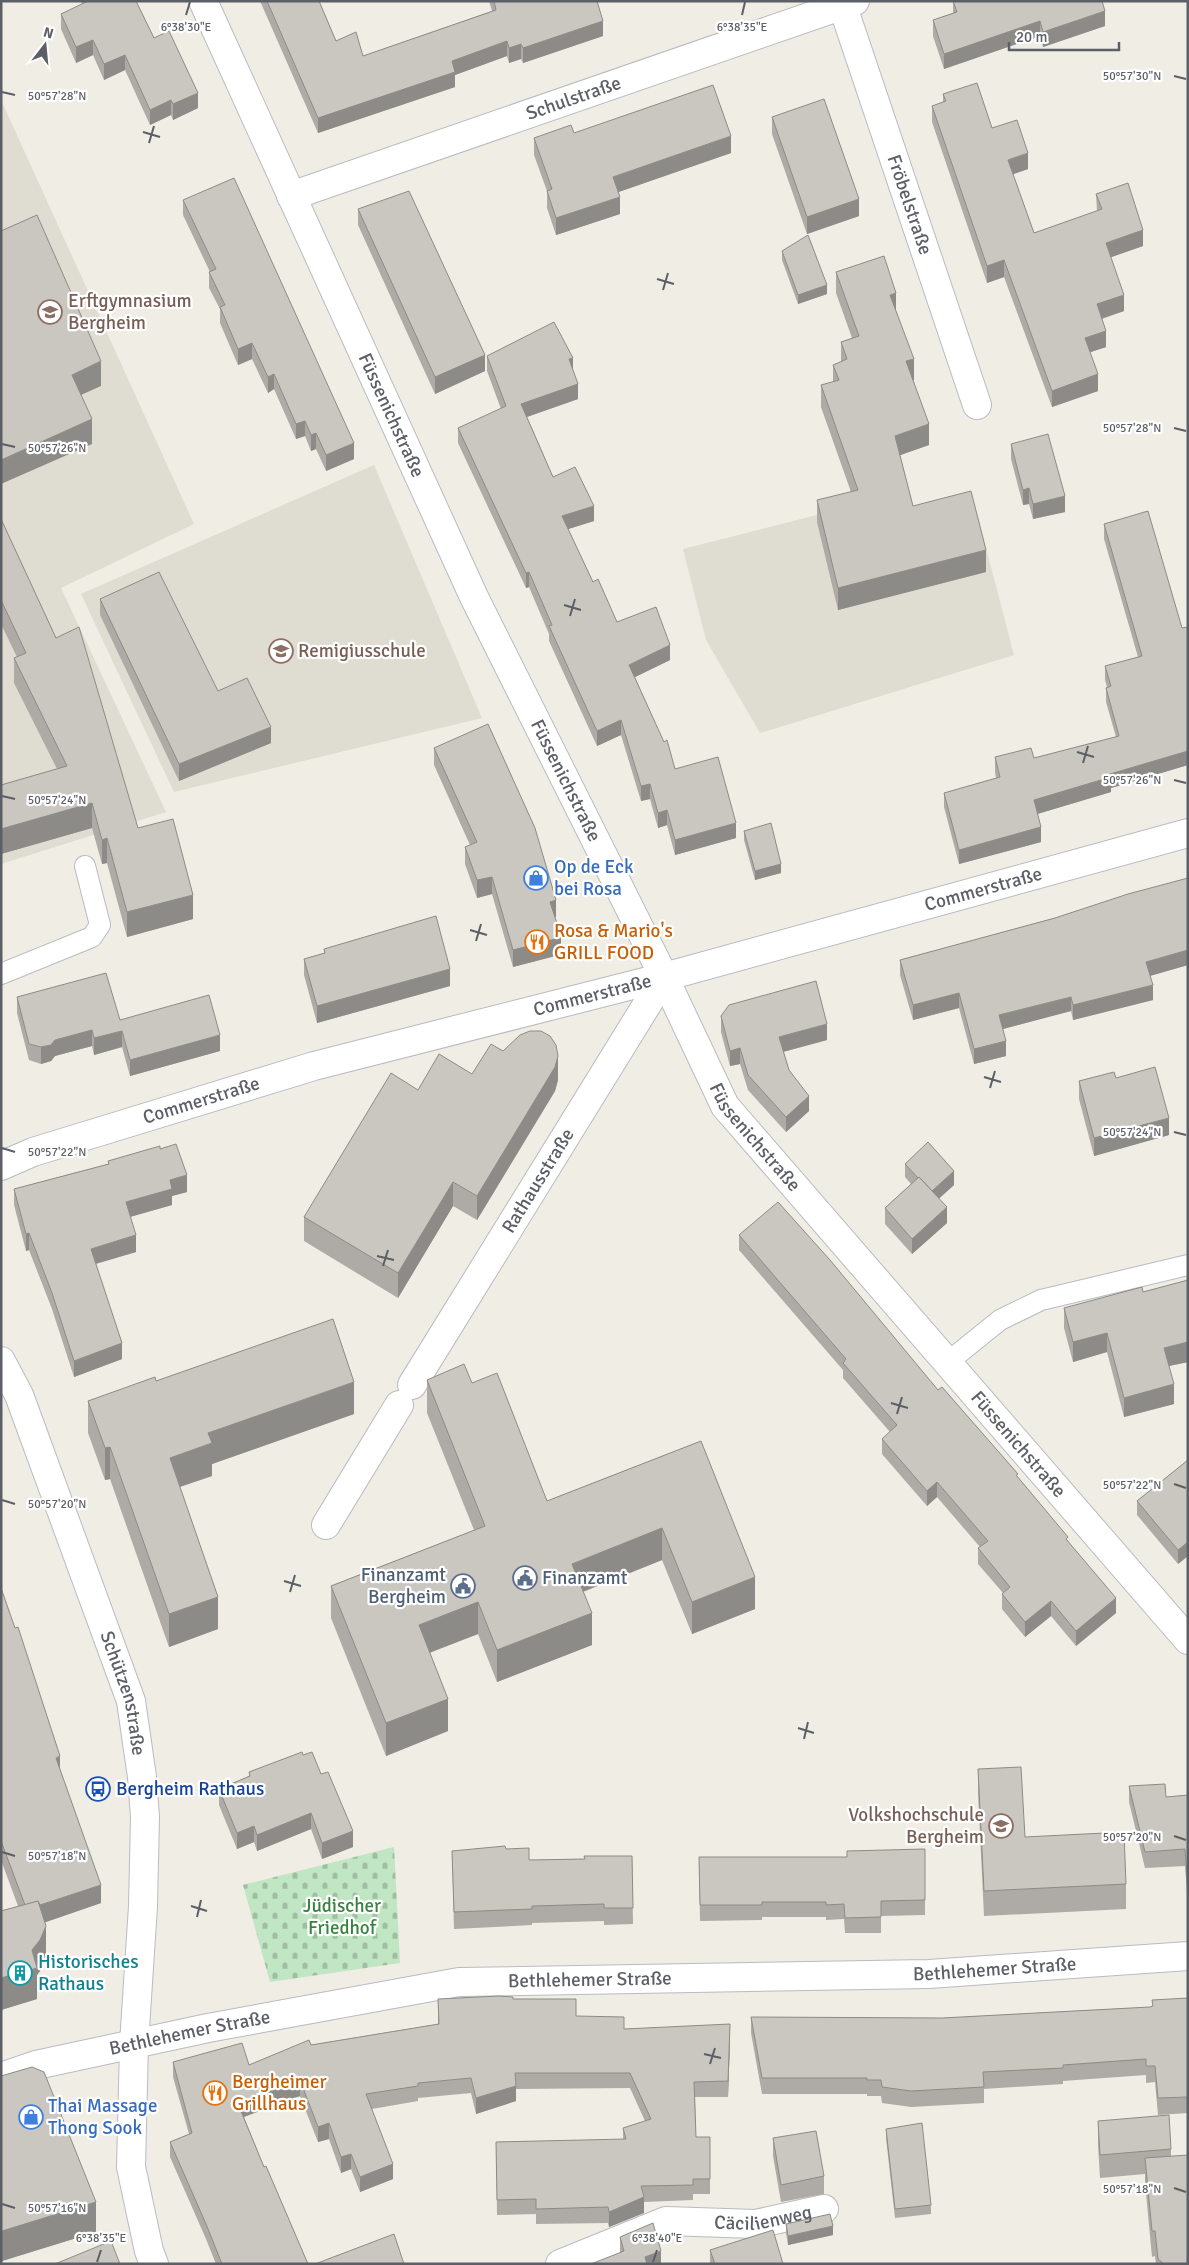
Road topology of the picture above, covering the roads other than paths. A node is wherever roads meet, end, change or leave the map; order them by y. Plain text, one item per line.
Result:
1 (203, 1) edge
2 (846, 3) edge
3 (292, 196) junction
4 (977, 405) dead end
5 (1188, 833) edge
6 (85, 866) dead end
7 (1, 974) edge
8 (664, 977) junction
9 (1, 1166) edge
10 (1188, 1265) edge
11 (1, 1361) edge
12 (948, 1362) junction
13 (326, 1525) dead end
14 (1188, 1640) edge
15 (1188, 1956) edge
16 (134, 2044) junction
17 (1, 2077) edge
18 (824, 2209) dead end
19 (154, 2264) edge
20 (560, 2264) edge

1 - 3 street, Füssenichstraße
2 - 3 street, Schulstraße
2 - 4 street, Fröbelstraße
3 - 8 street, Füssenichstraße
5 - 8 street, Commerstraße
6 - 7 lane
8 - 9 street, Commerstraße
8 - 12 street, Füssenichstraße
8 - 13 street, Rathausstraße
10 - 12 lane
11 - 16 street, Schützenstraße
12 - 14 street, Füssenichstraße
15 - 16 street, Bethlehemer Straße
16 - 17 street, Bethlehemer Straße
16 - 19 street, Schützenstraße
18 - 20 street, Cäcilienweg

